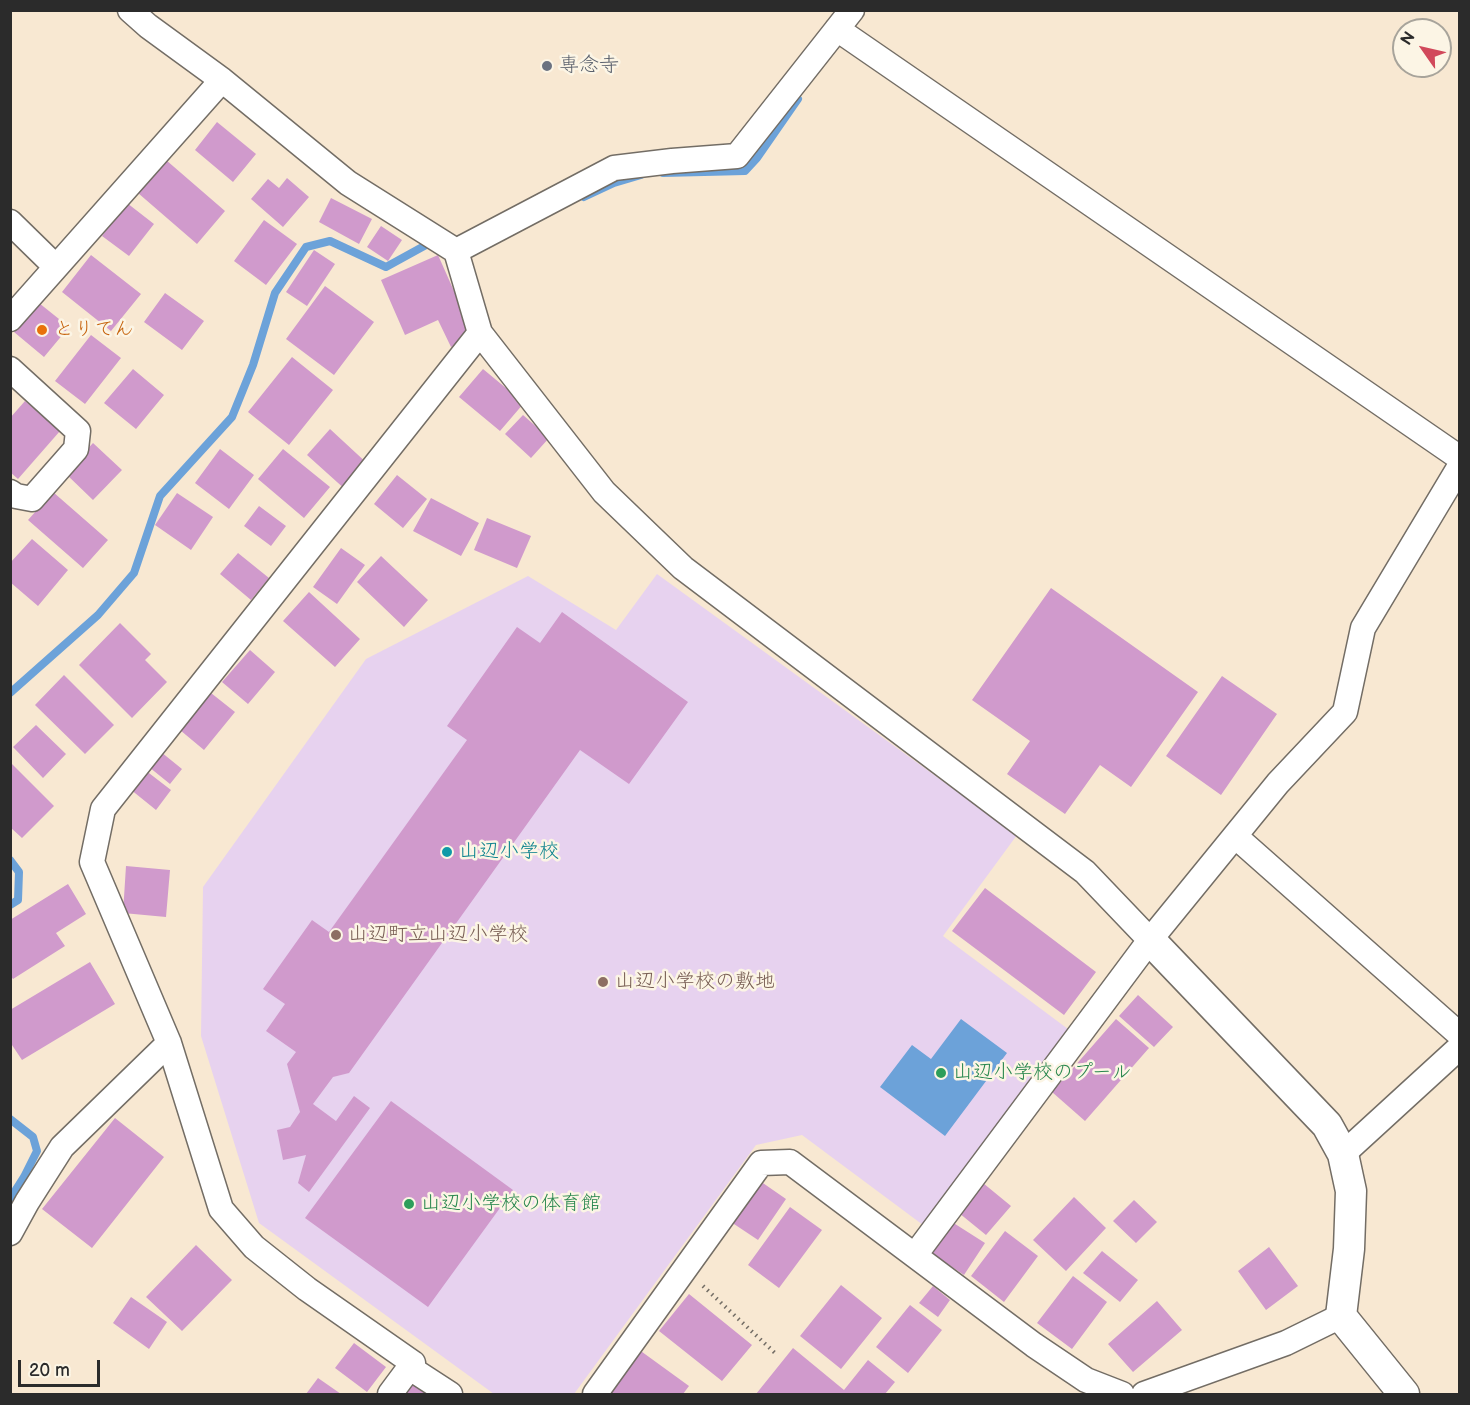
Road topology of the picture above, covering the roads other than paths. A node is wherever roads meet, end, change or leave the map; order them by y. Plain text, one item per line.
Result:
1 (130, 10) edge
2 (845, 20) edge
3 (222, 80) junction
4 (10, 222) edge
5 (456, 251) junction
6 (56, 267) junction
7 (10, 319) edge
8 (480, 333) junction
9 (10, 369) edge
10 (1458, 457) edge
11 (10, 492) edge
12 (1235, 836) junction
13 (1150, 940) junction
14 (1460, 1035) edge
15 (168, 1043) junction
16 (1460, 1047) edge
17 (1343, 1154) junction
18 (10, 1233) edge
19 (915, 1255) junction
20 (1341, 1316) junction
21 (410, 1368) junction
22 (390, 1395) edge
23 (450, 1395) edge
24 (595, 1395) edge
25 (1122, 1395) edge
26 (1144, 1395) edge
27 (1404, 1395) edge

1 - 3 street
2 - 5 street
2 - 10 street
3 - 5 street
3 - 6 street
4 - 6 street
5 - 8 street
6 - 7 street
8 - 13 street
8 - 15 street
9 - 11 street
10 - 12 street
12 - 13 street
12 - 14 street
13 - 17 street
13 - 19 street
15 - 18 street
15 - 21 street
16 - 17 street
17 - 20 street
19 - 24 street
19 - 25 street
20 - 26 street
20 - 27 street
21 - 22 street
21 - 23 street

